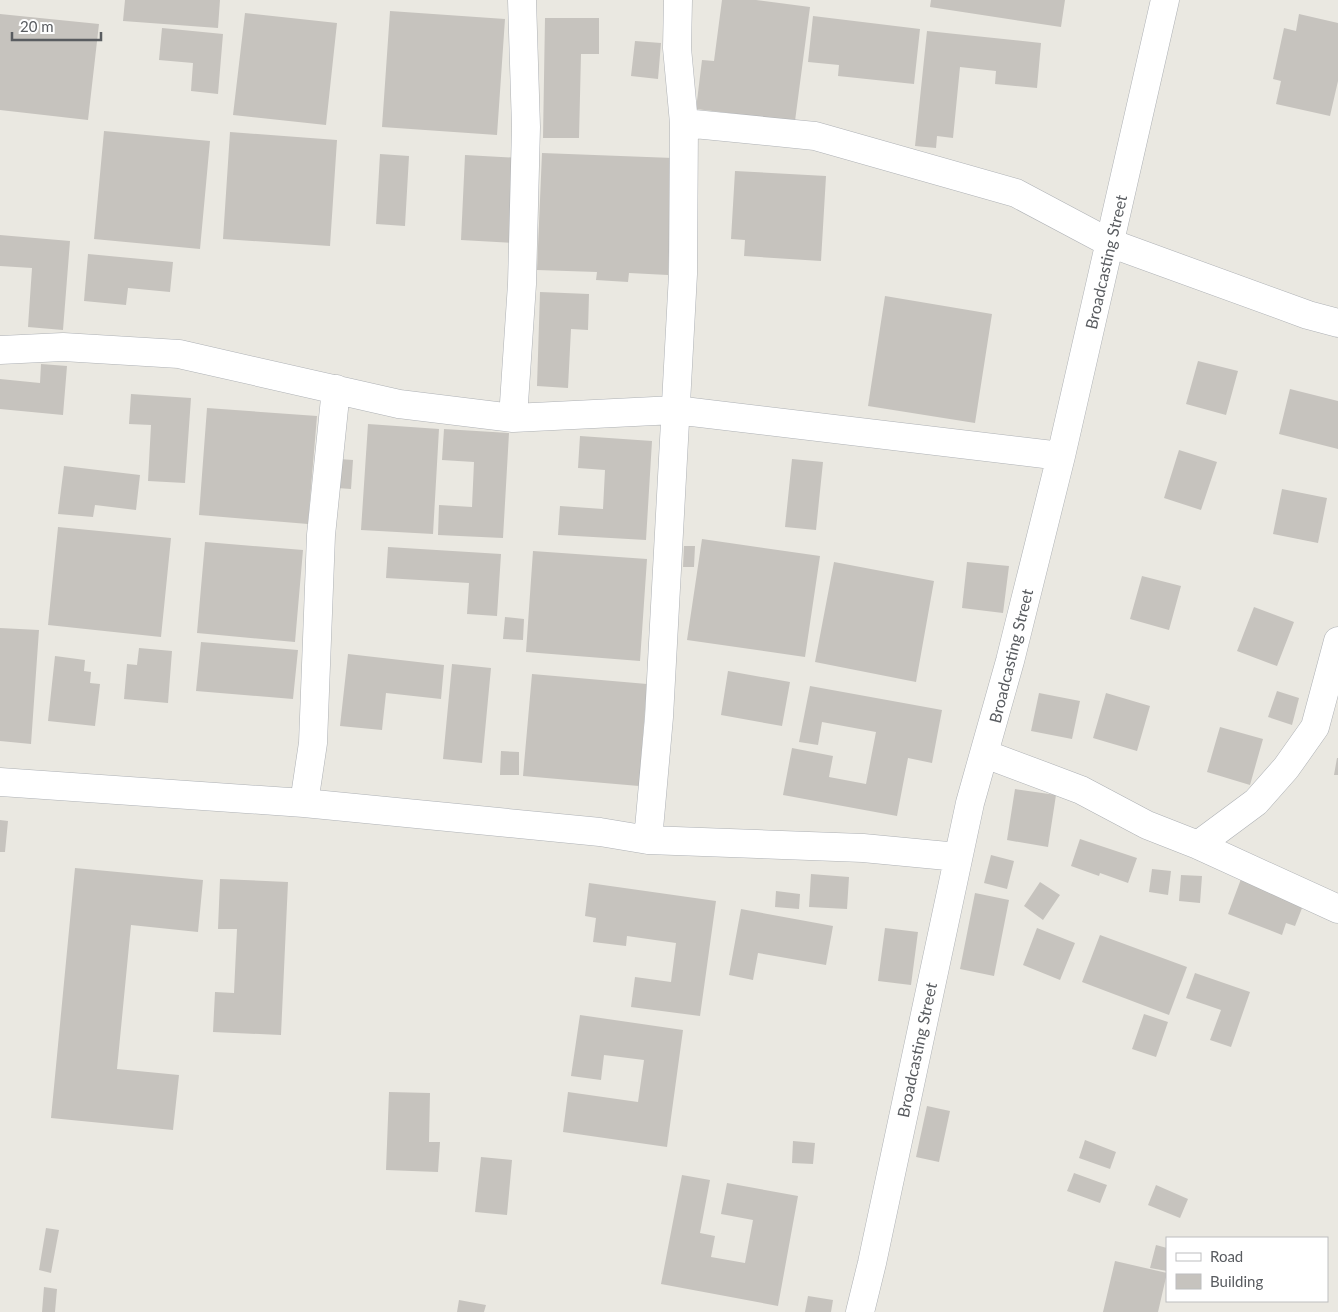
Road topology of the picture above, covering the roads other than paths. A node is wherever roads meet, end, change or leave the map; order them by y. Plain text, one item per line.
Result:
1 (522, 0) edge
2 (678, 0) edge
3 (1165, 0) edge
4 (684, 123) junction
5 (1110, 243) junction
6 (1338, 323) edge
7 (0, 350) edge
8 (336, 390) junction
9 (675, 410) junction
10 (513, 418) junction
11 (1061, 456) junction
12 (1338, 641) edge
13 (985, 754) junction
14 (0, 782) edge
15 (304, 803) junction
16 (648, 840) junction
17 (1198, 845) junction
18 (958, 857) junction
19 (1338, 909) edge
20 (860, 1312) edge

1 - 10 street
2 - 4 street
3 - 5 street, Broadcasting Street
4 - 5 street
4 - 9 street
5 - 6 street
5 - 11 street, Broadcasting Street
7 - 8 street
8 - 10 street
8 - 15 street
9 - 10 street
9 - 11 street
9 - 16 street
11 - 13 street, Broadcasting Street
12 - 17 street
13 - 17 street
13 - 18 street, Broadcasting Street
14 - 15 street
15 - 16 street
16 - 18 street
17 - 19 street
18 - 20 street, Broadcasting Street

